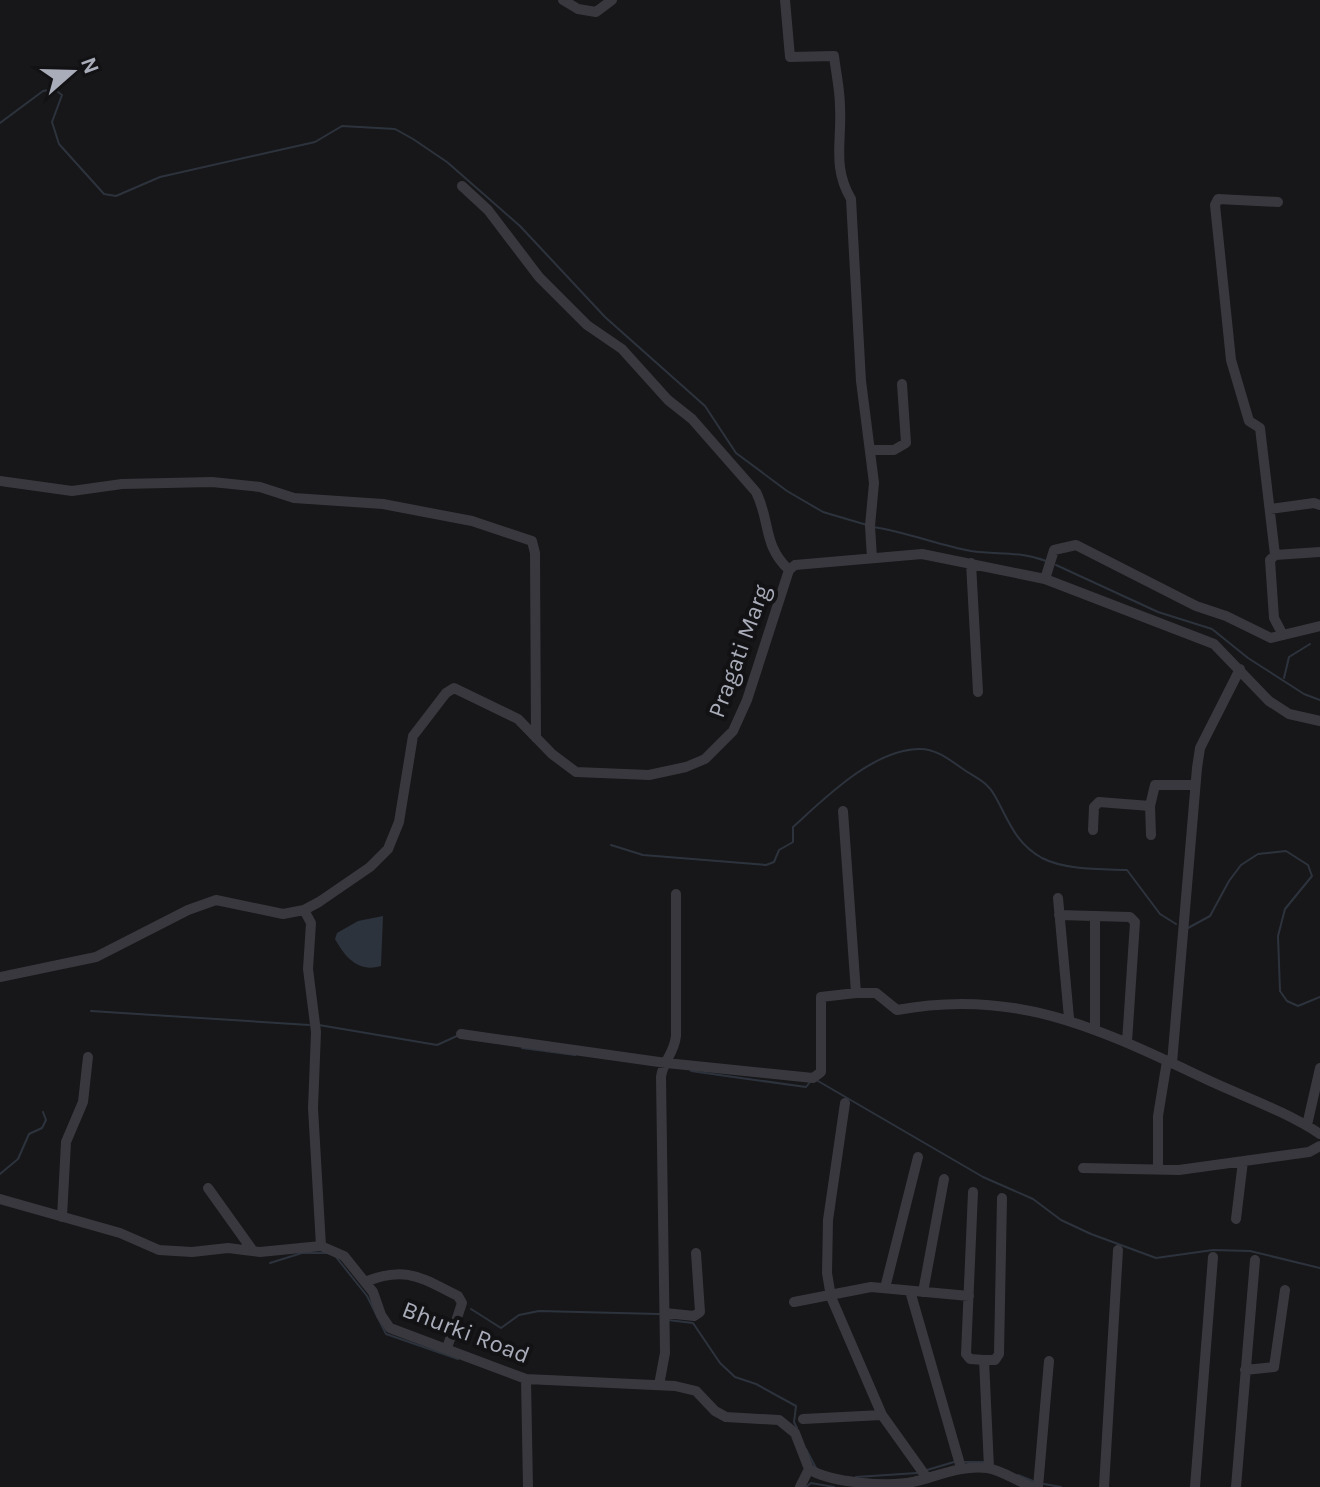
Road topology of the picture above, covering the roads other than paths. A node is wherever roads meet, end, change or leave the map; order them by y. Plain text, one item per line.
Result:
1 (563, 0) edge
2 (612, 0) edge
3 (785, 0) edge
4 (462, 186) dead end
5 (1278, 202) dead end
6 (902, 384) dead end
7 (870, 450) junction
8 (0, 481) edge
9 (1320, 505) edge
10 (1270, 509) junction
11 (1320, 552) edge
12 (1275, 555) junction
13 (872, 558) junction
14 (971, 563) junction
15 (789, 570) junction
16 (1045, 579) junction
17 (1320, 626) edge
18 (1283, 635) junction
19 (1240, 669) junction
20 (978, 692) dead end
21 (1320, 721) edge
22 (536, 738) junction
23 (1195, 785) junction
24 (1150, 805) junction
25 (843, 811) dead end
26 (1093, 830) dead end
27 (1151, 835) dead end
28 (676, 894) dead end
29 (1058, 898) dead end
30 (304, 910) junction
31 (1059, 915) junction
32 (1095, 916) junction
33 (0, 977) edge
34 (856, 993) junction
35 (1069, 1018) junction
36 (1095, 1028) junction
37 (461, 1034) dead end
38 (1127, 1042) junction
39 (88, 1057) dead end
40 (1170, 1062) junction
41 (666, 1063) junction
42 (1320, 1068) edge
43 (845, 1103) dead end
44 (1307, 1125) junction
45 (1320, 1134) edge
46 (1320, 1146) edge
47 (918, 1157) dead end
48 (1243, 1161) junction
49 (1083, 1168) dead end
50 (1158, 1170) junction
51 (944, 1179) dead end
52 (208, 1188) dead end
53 (973, 1192) dead end
54 (1002, 1198) dead end
55 (0, 1199) edge
56 (62, 1217) junction
57 (1236, 1219) dead end
58 (321, 1246) junction
59 (1118, 1250) dead end
60 (253, 1251) junction
61 (696, 1253) dead end
62 (1213, 1257) dead end
63 (1255, 1260) dead end
64 (365, 1282) junction
65 (885, 1288) junction
66 (1285, 1290) dead end
67 (910, 1291) junction
68 (923, 1292) junction
69 (969, 1296) junction
70 (831, 1297) junction
71 (794, 1302) dead end
72 (665, 1313) junction
73 (447, 1348) junction
74 (984, 1360) junction
75 (1049, 1361) dead end
76 (1245, 1370) junction
77 (526, 1379) junction
78 (659, 1385) junction
79 (882, 1415) junction
80 (803, 1419) dead end
81 (961, 1468) junction
82 (989, 1468) junction
83 (809, 1469) junction
84 (927, 1478) junction
85 (528, 1487) edge
86 (800, 1487) edge
87 (1033, 1487) edge
88 (1104, 1487) edge
89 (1195, 1487) edge
90 (1236, 1487) edge

1 - 2 street
3 - 7 street
4 - 15 street
5 - 10 street
6 - 7 street
7 - 13 street
8 - 22 street
9 - 10 street
10 - 12 street
11 - 12 street
12 - 18 street
13 - 14 street, Pragati Marg
13 - 15 street, Pragati Marg
14 - 16 street, Pragati Marg
14 - 20 street
15 - 22 street, Pragati Marg
16 - 18 street
16 - 19 street, Pragati Marg
17 - 18 street
19 - 21 street, Pragati Marg
19 - 23 street
22 - 30 street, Pragati Marg
23 - 24 street
23 - 40 street
24 - 26 street
24 - 27 street
25 - 34 street
28 - 41 street
29 - 31 street
30 - 33 street
30 - 58 street
31 - 32 street
31 - 35 street
32 - 36 street
32 - 38 street
34 - 35 street
34 - 41 street
35 - 36 street
36 - 38 street
37 - 41 street
38 - 40 street
39 - 56 street
40 - 44 street
40 - 50 street
41 - 72 street
42 - 44 street
43 - 70 street
44 - 45 street
46 - 48 street
47 - 65 street
48 - 50 street
48 - 57 street
49 - 50 street
51 - 68 street
52 - 60 street
53 - 69 street
54 - 74 street
55 - 56 street
56 - 60 street
58 - 60 street
58 - 64 street, Bhurki Road
59 - 88 street
61 - 72 street
62 - 89 street
63 - 76 street
64 - 73 street, Bhurki Road
64 - 73 street
65 - 67 street
65 - 70 street
66 - 76 street
67 - 68 street
67 - 81 street
68 - 69 street
69 - 74 street
70 - 71 street
70 - 79 street
72 - 78 street
73 - 77 street, Bhurki Road
74 - 82 street
75 - 87 street
76 - 90 street
77 - 78 street, Bhurki Road
77 - 85 street
78 - 83 street, Bhurki Road
79 - 80 street
79 - 84 street
81 - 82 street
81 - 84 street
82 - 87 street
83 - 84 street
83 - 86 street

